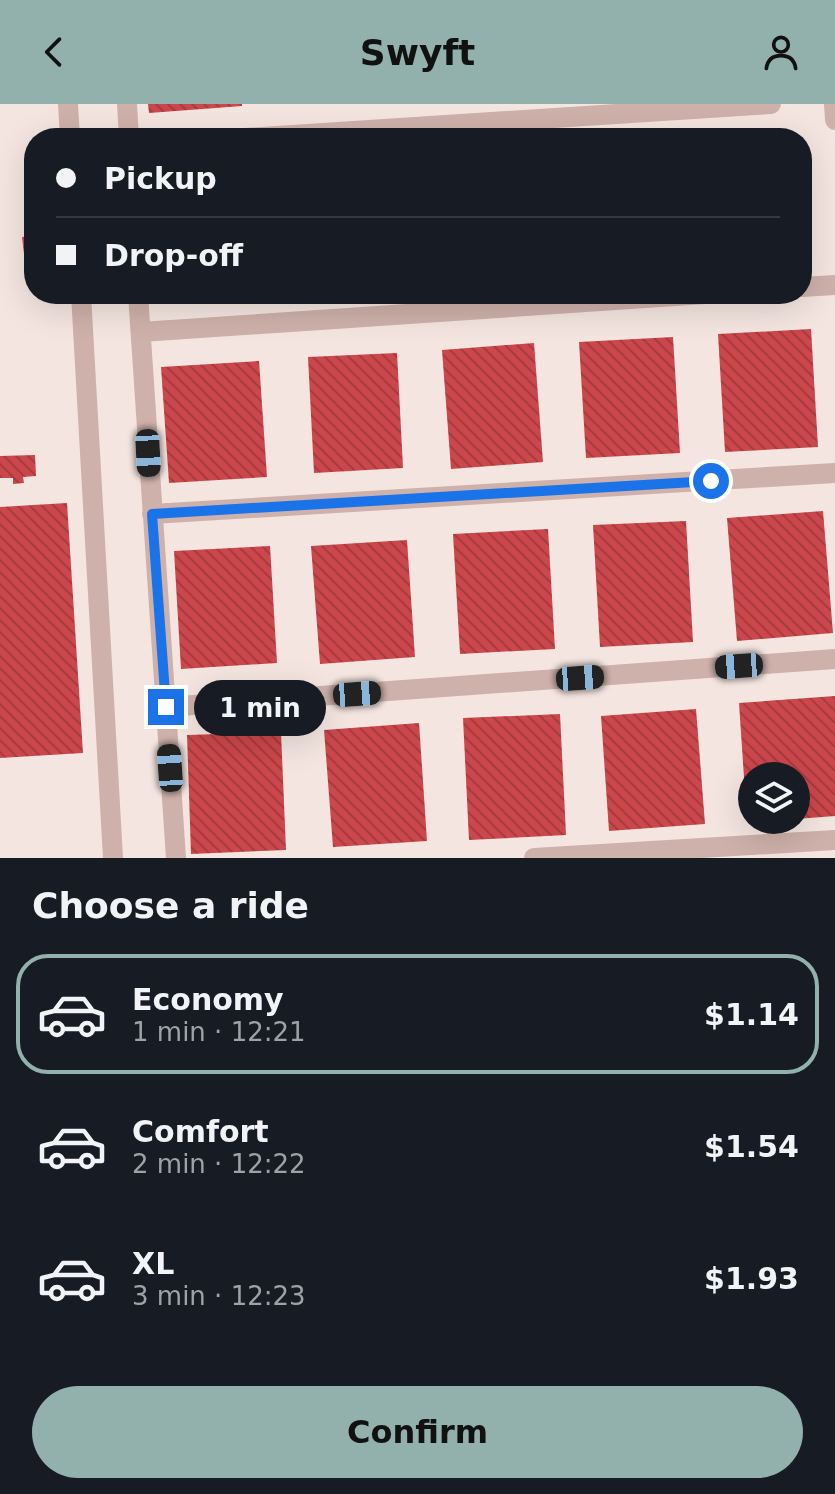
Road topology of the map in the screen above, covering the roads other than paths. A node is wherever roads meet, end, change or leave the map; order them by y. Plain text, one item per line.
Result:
1 (68, 104) edge
2 (127, 104) edge
3 (771, 104) edge
4 (834, 104) edge
5 (835, 120) edge
6 (69, 128) edge
7 (128, 128) edge
8 (400, 128) edge
9 (835, 285) edge
10 (812, 286) edge
11 (82, 304) edge
12 (139, 304) edge
13 (557, 304) edge
14 (141, 332) junction
15 (835, 473) edge
16 (152, 514) junction
17 (835, 659) edge
18 (166, 707) junction
19 (835, 840) edge
20 (113, 858) edge
21 (176, 858) edge
22 (534, 858) edge

1 - 6 lane
2 - 7 lane
3 - 8 lane
4 - 5 lane
9 - 10 lane
11 - 20 lane
12 - 14 lane
13 - 14 lane
14 - 16 lane
15 - 16 lane
16 - 18 lane
17 - 18 lane
18 - 21 lane
19 - 22 lane

